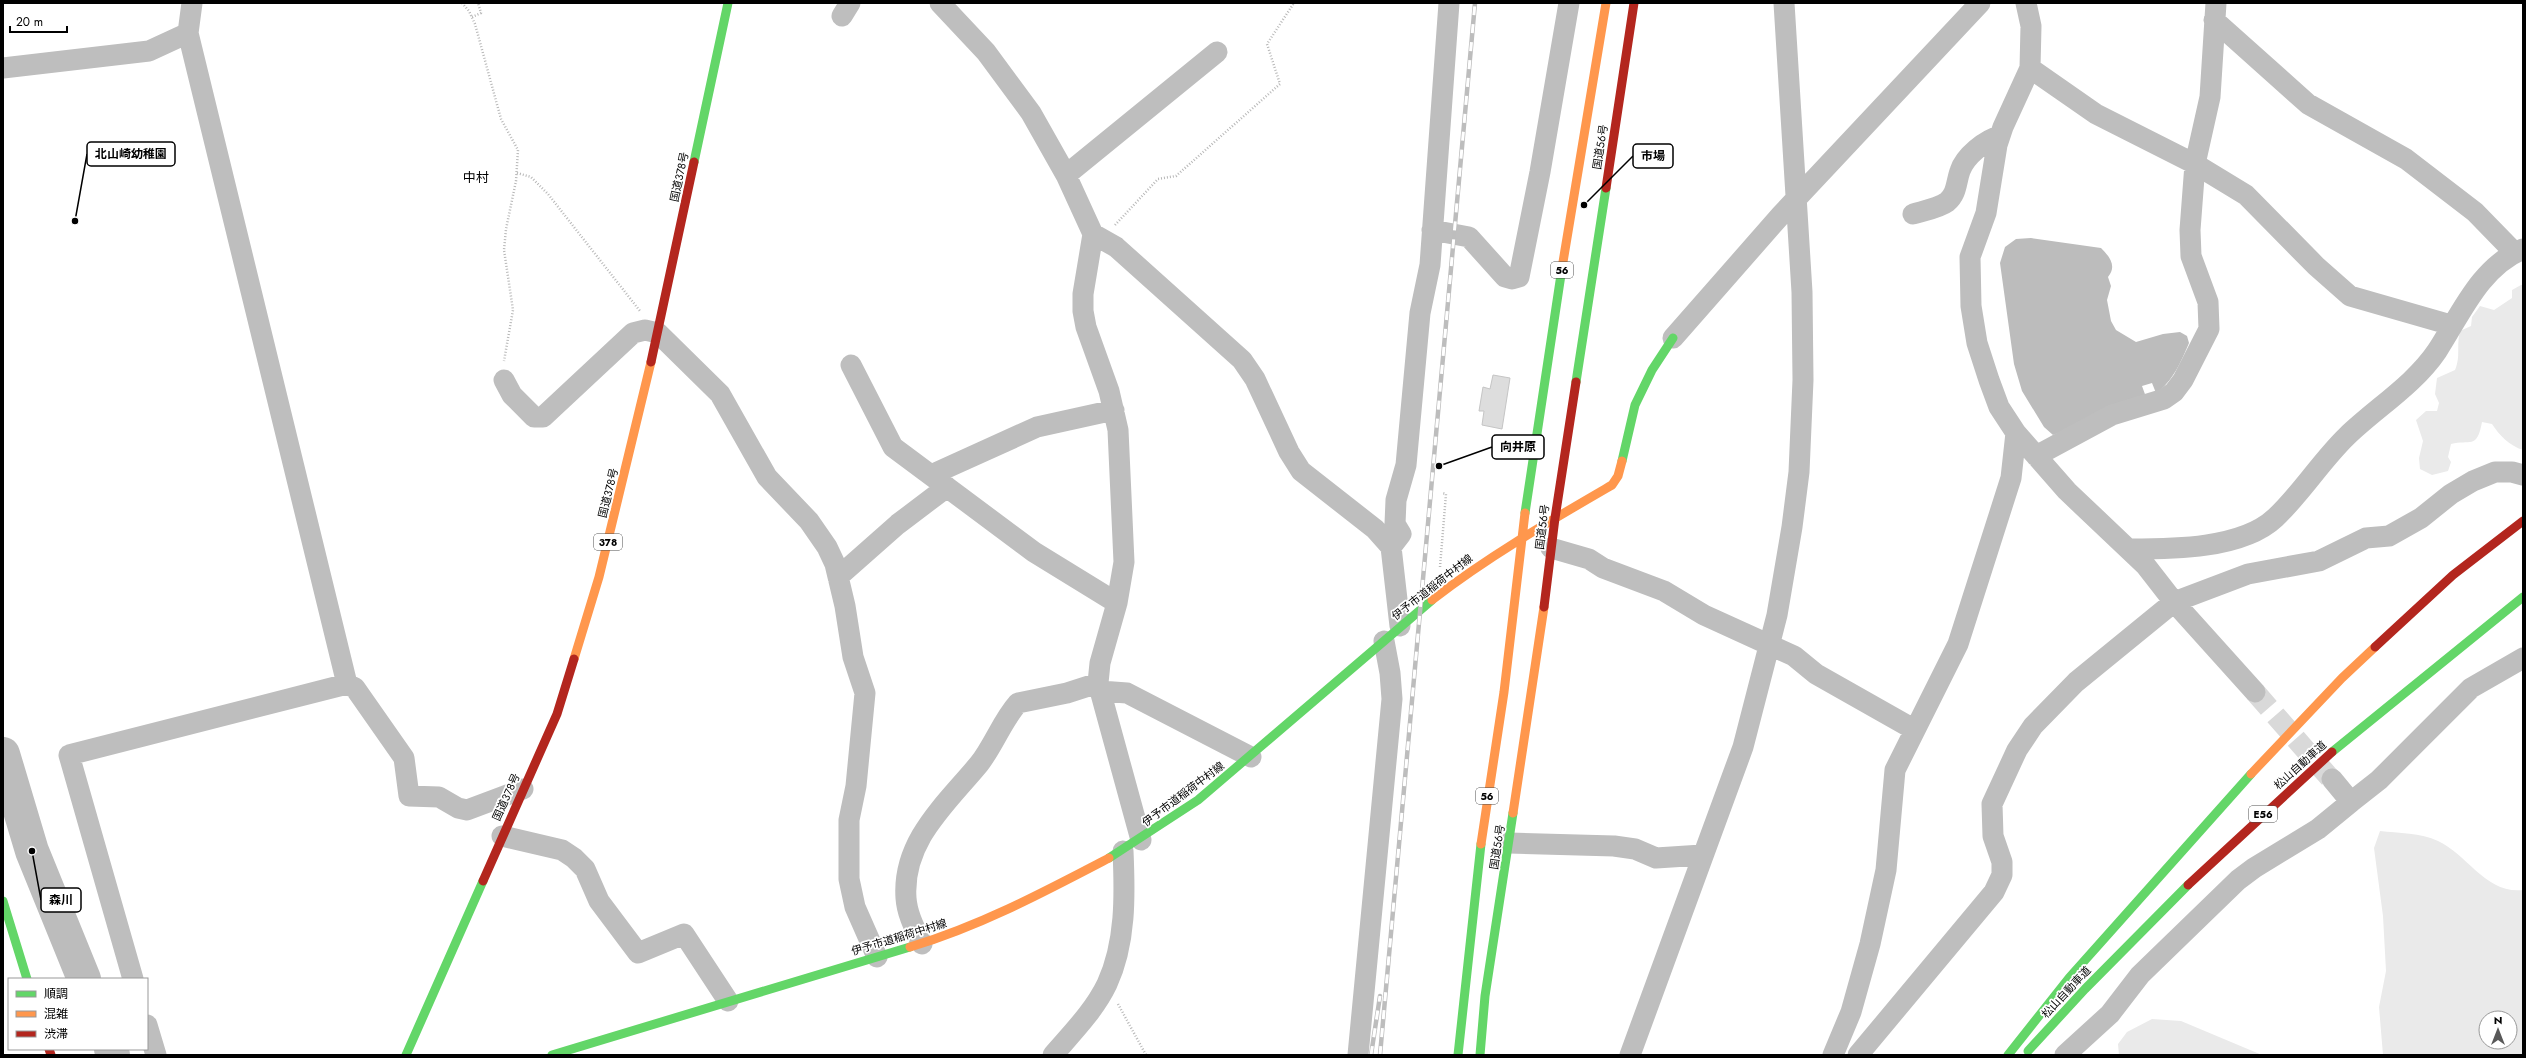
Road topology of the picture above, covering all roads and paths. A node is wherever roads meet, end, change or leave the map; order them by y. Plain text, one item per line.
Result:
1 (462, 3) edge
2 (478, 3) edge
3 (728, 3) edge
4 (940, 3) edge
5 (1294, 3) edge
6 (1449, 3) edge
7 (1569, 3) edge
8 (1606, 3) edge
9 (1634, 3) edge
10 (1784, 3) edge
11 (1980, 3) edge
12 (2026, 3) edge
13 (194, 4) edge
14 (2215, 12) edge
15 (472, 17) junction
16 (188, 33) junction
17 (1218, 52) dead end
18 (3, 68) edge
19 (2030, 68) junction
20 (2000, 136) junction
21 (2195, 164) junction
22 (517, 173) junction
23 (1066, 175) junction
24 (1795, 198) junction
25 (1913, 214) dead end
26 (1432, 230) junction
27 (1097, 236) junction
28 (2519, 251) edge
29 (2451, 325) junction
30 (658, 334) junction
31 (1673, 338) joint
32 (851, 365) dead end
33 (504, 380) joint
34 (1114, 410) junction
35 (2016, 433) junction
36 (2036, 456) junction
37 (2523, 475) edge
38 (939, 481) junction
39 (1442, 493) dead end
40 (1555, 518) junction
41 (2523, 521) edge
42 (1521, 538) junction
43 (1391, 547) junction
44 (1551, 548) junction
45 (2130, 549) junction
46 (1440, 567) dead end
47 (838, 577) junction
48 (2523, 597) edge
49 (2174, 602) junction
50 (1117, 603) junction
51 (1400, 626) junction
52 (1384, 641) junction
53 (1770, 645) junction
54 (2523, 658) edge
55 (347, 684) junction
56 (1099, 687) junction
57 (2255, 692) tunnel mouth
58 (1915, 730) junction
59 (1251, 757) junction
60 (2332, 780) tunnel mouth
61 (523, 789) junction
62 (2351, 802) junction
63 (502, 836) junction
64 (1141, 840) junction
65 (1510, 843) junction
66 (1123, 851) junction
67 (1702, 855) junction
68 (3, 901) edge
69 (922, 944) junction
70 (878, 957) junction
71 (28, 978) edge
72 (133, 978) edge
73 (1106, 984) junction
74 (728, 1001) junction
75 (148, 1028) edge
76 (156, 1055) edge
77 (406, 1055) edge
78 (552, 1055) edge
79 (1053, 1055) edge
80 (1146, 1055) edge
81 (1358, 1055) edge
82 (1458, 1055) edge
83 (1480, 1055) edge
84 (1630, 1055) edge
85 (1833, 1055) edge
86 (1858, 1055) edge
87 (2008, 1055) edge
88 (2025, 1055) edge
89 (2065, 1055) edge

1 - 15 path
2 - 15 path
3 - 30 main road, 国道378号 / 378
4 - 23 street
5 - 27 path
6 - 26 street
7 - 26 street
8 - 42 main road, 国道56号 / 56
9 - 40 main road, 国道56号
10 - 24 street
11 - 24 street
12 - 19 street
13 - 16 street
14 - 21 street
14 - 28 street
15 - 22 path
16 - 18 street
16 - 55 street
17 - 23 street
19 - 20 street
19 - 21 street
20 - 25 street
20 - 35 street
21 - 29 street
21 - 36 street
22 - 30 path
22 - 33 path
23 - 27 street
24 - 31 street
24 - 53 street
26 - 43 street
27 - 34 street
27 - 43 street
28 - 29 street
29 - 45 street
30 - 33 street
30 - 47 street
30 - 61 main road, 国道378号 / 378
31 - 40 main road, 伊予市道稲荷中村線
32 - 38 street
34 - 38 street
34 - 50 street
35 - 36 street
35 - 58 street
36 - 45 street
37 - 49 street
38 - 47 street
38 - 50 street
39 - 46 path
40 - 42 main road, 伊予市道稲荷中村線
40 - 44 main road, 国道56号
41 - 87 main road
42 - 51 main road, 伊予市道稲荷中村線
42 - 82 main road, 国道56号 / 56
43 - 51 street
44 - 53 street
44 - 65 main road, 国道56号
45 - 49 street
47 - 70 street
48 - 88 main road, 松山自動車道 / E56
49 - 57 street
49 - 86 street
50 - 56 street
51 - 52 main road, 伊予市道稲荷中村線
52 - 59 main road, 伊予市道稲荷中村線
52 - 81 street
53 - 58 street
53 - 67 street
54 - 62 street
55 - 61 street
55 - 72 street
56 - 59 street
56 - 64 street
56 - 69 street
58 - 85 street
59 - 64 main road, 伊予市道稲荷中村線
60 - 62 street
61 - 63 main road, 国道378号 / 378
62 - 89 street
63 - 74 street
63 - 77 main road, 国道378号 / 378
64 - 66 main road, 伊予市道稲荷中村線
65 - 67 street
65 - 83 main road, 国道56号
66 - 69 main road, 伊予市道稲荷中村線
66 - 73 street
67 - 84 street
68 - 71 main road
69 - 70 main road, 伊予市道稲荷中村線
70 - 74 main road, 伊予市道稲荷中村線
73 - 79 street
73 - 80 path
74 - 78 main road, 伊予市道稲荷中村線
75 - 76 street

